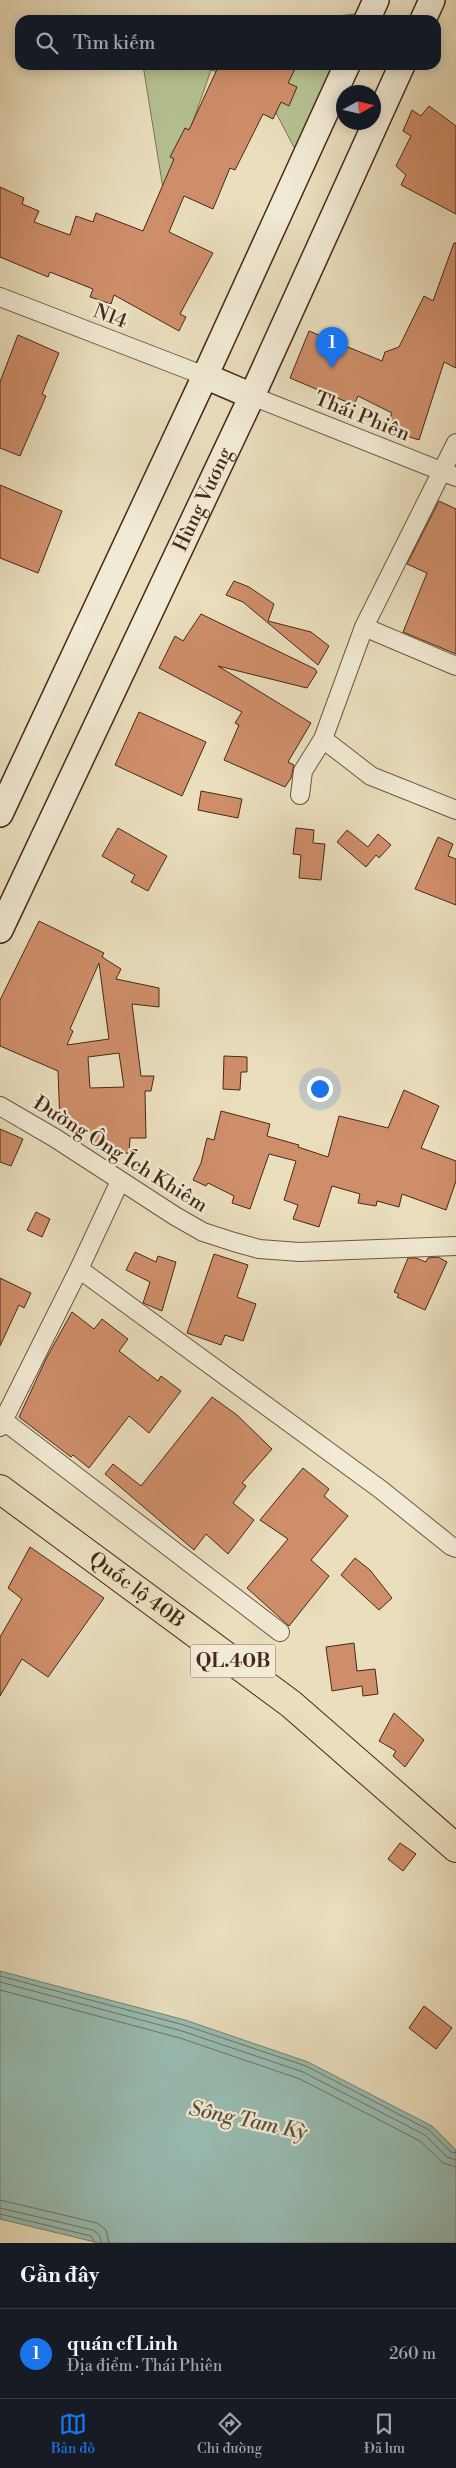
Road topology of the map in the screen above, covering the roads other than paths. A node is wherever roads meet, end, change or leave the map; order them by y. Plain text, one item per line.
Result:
1 (376, 0) edge
2 (432, 0) edge
3 (369, 15) edge
4 (425, 15) edge
5 (345, 70) edge
6 (400, 70) edge
7 (0, 297) edge
8 (205, 376) junction
9 (252, 396) junction
10 (456, 443) edge
11 (450, 475) edge
12 (364, 628) junction
13 (456, 666) edge
14 (323, 739) junction
15 (300, 795) dead end
16 (456, 810) edge
17 (0, 814) edge
18 (0, 930) edge
19 (0, 1106) edge
20 (120, 1181) junction
21 (456, 1246) edge
22 (80, 1269) junction
23 (2, 1424) edge
24 (0, 1489) edge
25 (456, 1548) edge
26 (280, 1632) dead end
27 (456, 1848) edge

1 - 3 main road
2 - 4 main road
5 - 8 main road
6 - 9 main road, Hùng Vương
7 - 8 street, N14
8 - 9 main road
8 - 17 main road
9 - 11 street, Thái Phiên
9 - 18 main road, Hùng Vương
10 - 11 street
11 - 12 street
12 - 13 street
12 - 14 street
14 - 15 street
14 - 16 street
19 - 20 street, Đường Ông Ích Khiêm
20 - 21 street, Đường Ông Ích Khiêm
20 - 22 street
22 - 23 street
22 - 25 street
23 - 26 street
24 - 27 highway, Quốc lộ 40B / QL.40B

